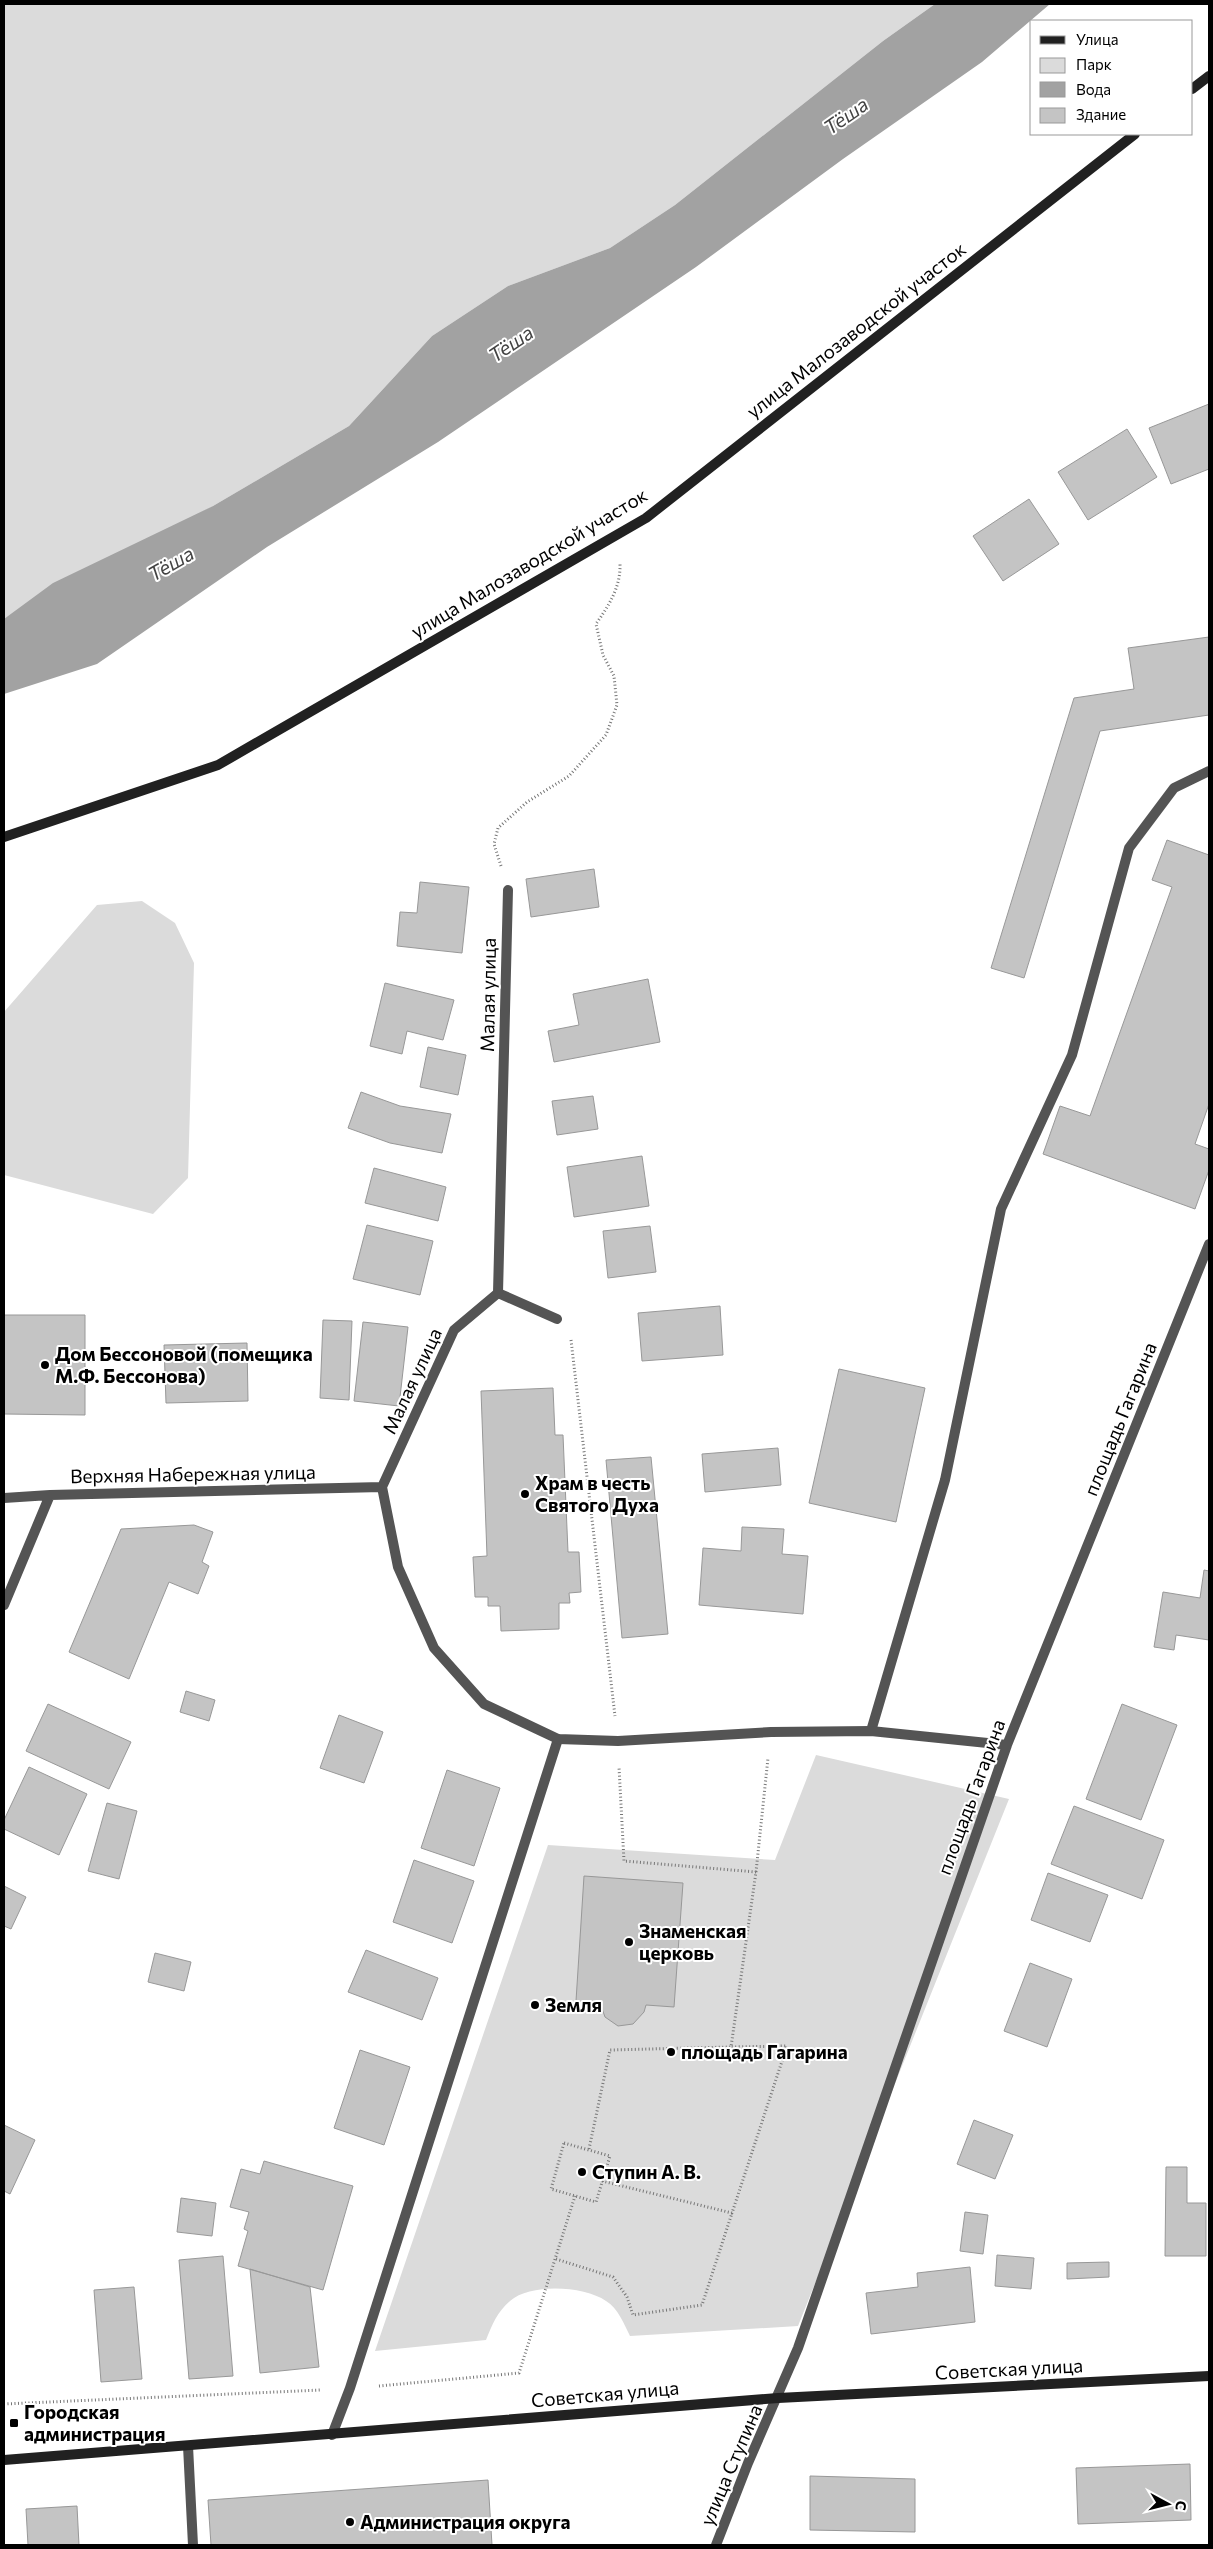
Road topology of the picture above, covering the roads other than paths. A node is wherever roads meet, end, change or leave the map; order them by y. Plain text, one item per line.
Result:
1 (1209, 76) edge
2 (1193, 88) edge
3 (1134, 135) edge
4 (1209, 772) edge
5 (4, 837) edge
6 (508, 890) road end
7 (1209, 1244) edge
8 (498, 1294) junction
9 (557, 1319) road end
10 (382, 1487) junction
11 (50, 1495) junction
12 (4, 1498) edge
13 (4, 1605) edge
14 (871, 1731) junction
15 (558, 1739) junction
16 (1007, 1745) junction
17 (1209, 2376) edge
18 (778, 2398) junction
19 (332, 2435) junction
20 (188, 2446) junction
21 (4, 2460) edge
22 (193, 2545) edge
23 (716, 2545) edge

1 - 2 street
3 - 5 street, улица Малозаводской участок
4 - 14 street
6 - 8 street, Малая улица
7 - 16 street, площадь Гагарина
8 - 9 street
8 - 10 street, Малая улица
10 - 11 street, Верхняя Набережная улица
10 - 15 street
11 - 12 street, Верхняя Набережная улица
11 - 13 street
14 - 15 street
14 - 16 street
15 - 19 street
16 - 18 street, площадь Гагарина
17 - 18 street, Советская улица
18 - 19 street, Советская улица
18 - 23 street, улица Ступина
19 - 20 street, Советская улица
20 - 21 street, Советская улица
20 - 22 street

